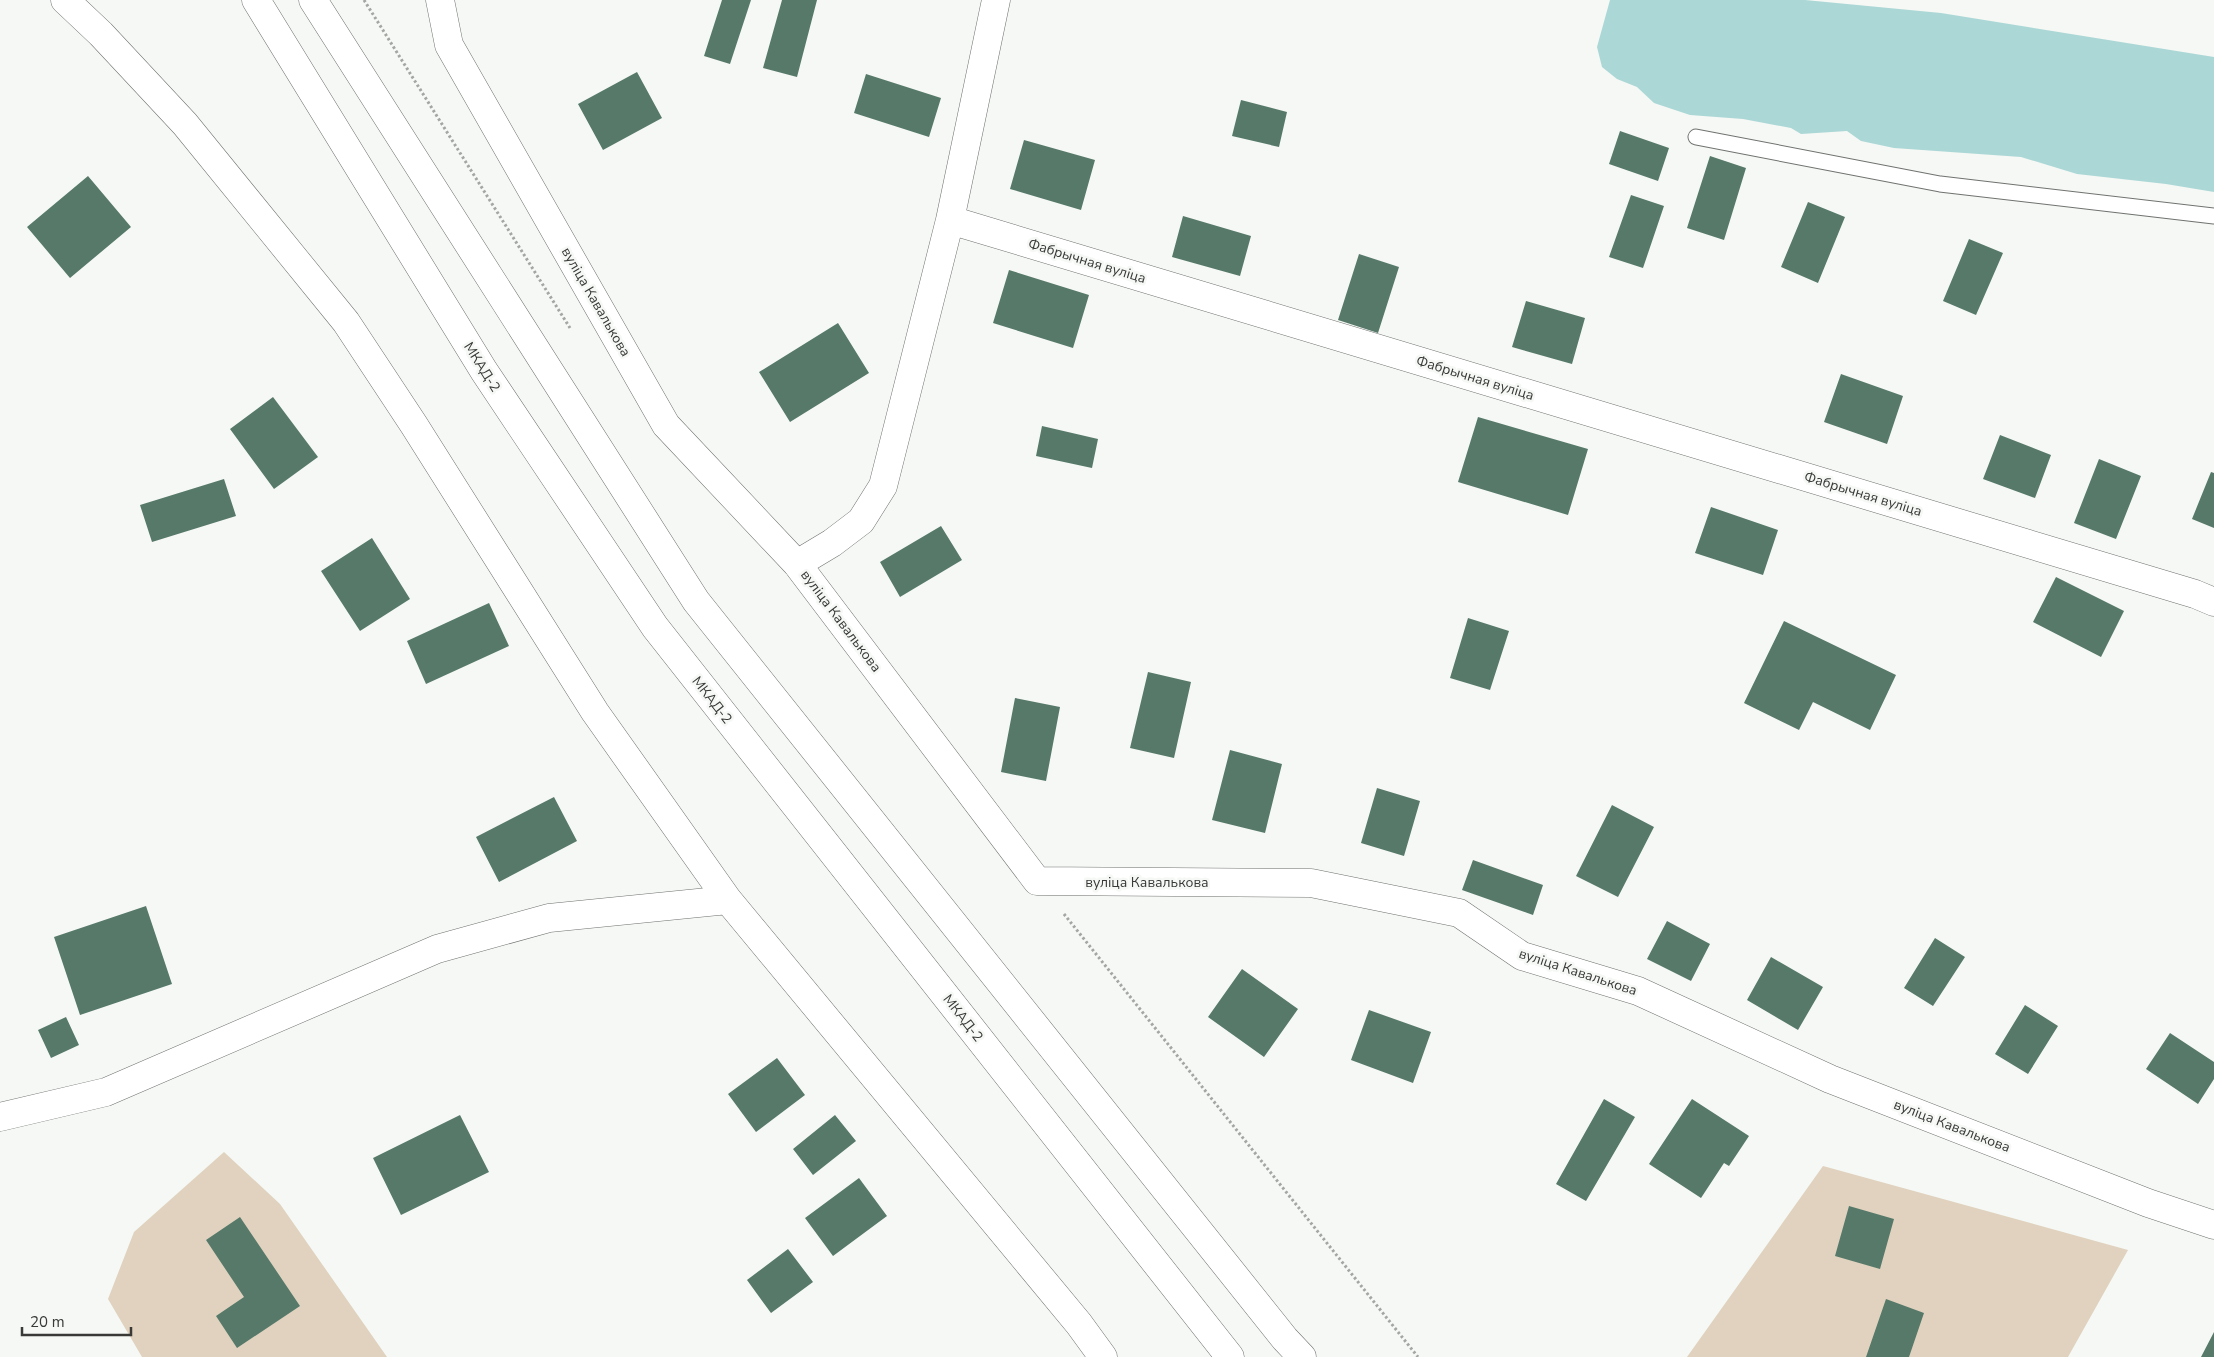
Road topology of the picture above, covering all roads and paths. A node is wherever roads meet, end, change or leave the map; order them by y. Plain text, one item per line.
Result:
1 (65, 0) edge
2 (256, 0) edge
3 (313, 0) edge
4 (364, 0) edge
5 (440, 0) edge
6 (996, 0) edge
7 (1696, 137) dead end
8 (2214, 216) edge
9 (950, 220) junction
10 (574, 334) dead end
11 (797, 564) junction
12 (2214, 602) edge
13 (1037, 881) junction
14 (728, 900) junction
15 (0, 1116) edge
16 (2214, 1225) edge
17 (1103, 1357) edge
18 (1230, 1357) edge
19 (1302, 1357) edge
20 (1418, 1357) edge

1 - 14 main road
2 - 18 main road, МКАД-2
3 - 19 main road
4 - 10 path
5 - 11 main road, вуліца Кавалькова
6 - 9 main road
7 - 8 lane
9 - 11 main road
9 - 12 main road, Фабрычная вуліца
11 - 13 main road, вуліца Кавалькова
13 - 16 main road, вуліца Кавалькова
13 - 20 path
14 - 15 main road
14 - 17 main road

